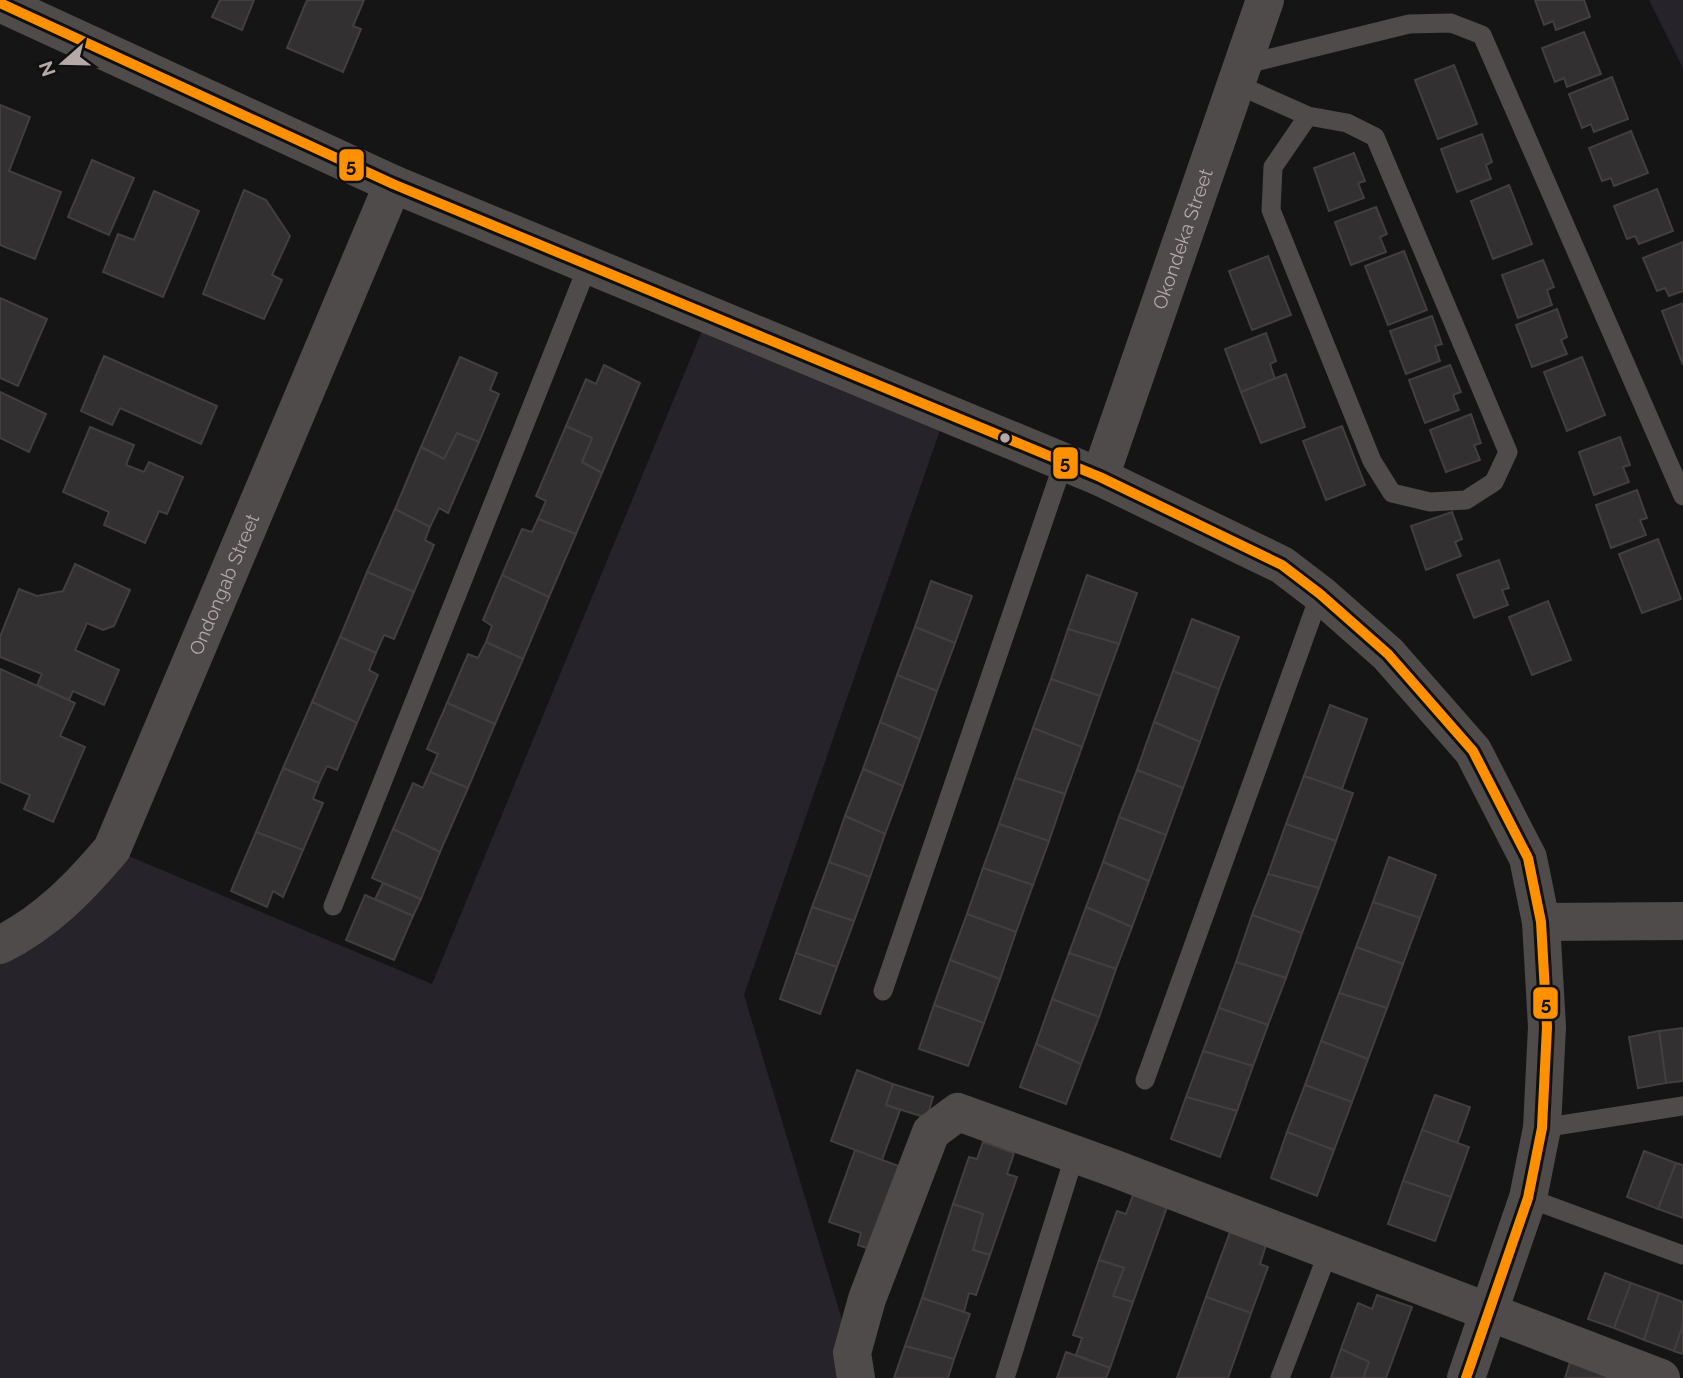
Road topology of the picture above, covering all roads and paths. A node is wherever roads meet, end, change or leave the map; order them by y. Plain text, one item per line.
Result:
1 (1265, 0) edge
2 (0, 3) edge
3 (1240, 75) junction
4 (1308, 116) junction
5 (393, 184) junction
6 (588, 265) junction
7 (1065, 461) junction
8 (1100, 477) junction
9 (1683, 496) edge
10 (1320, 594) junction
11 (333, 906) dead end
12 (1541, 922) junction
13 (1683, 922) edge
14 (0, 945) edge
15 (883, 992) dead end
16 (1145, 1080) dead end
17 (1683, 1106) edge
18 (1542, 1128) junction
19 (1075, 1154) junction
20 (1528, 1198) junction
21 (1329, 1250) junction
22 (1683, 1255) edge
23 (1489, 1310) junction
24 (856, 1378) edge
25 (1005, 1378) edge
26 (1280, 1378) edge
27 (1466, 1378) edge
28 (1660, 1378) edge

1 - 3 street, Okondeka Street
2 - 5 street
3 - 4 lane
3 - 8 street, Okondeka Street
3 - 9 lane
4 - 4 lane
5 - 6 street
5 - 14 street, Ondongab Street
6 - 7 street
6 - 11 lane
7 - 8 street
7 - 15 lane
8 - 10 street
10 - 12 street
10 - 16 lane
12 - 13 street
12 - 18 street
17 - 18 lane
18 - 20 street
19 - 21 street
19 - 24 street
19 - 25 lane
20 - 22 lane
20 - 23 street
21 - 23 street
21 - 26 lane
23 - 27 street
23 - 28 street

